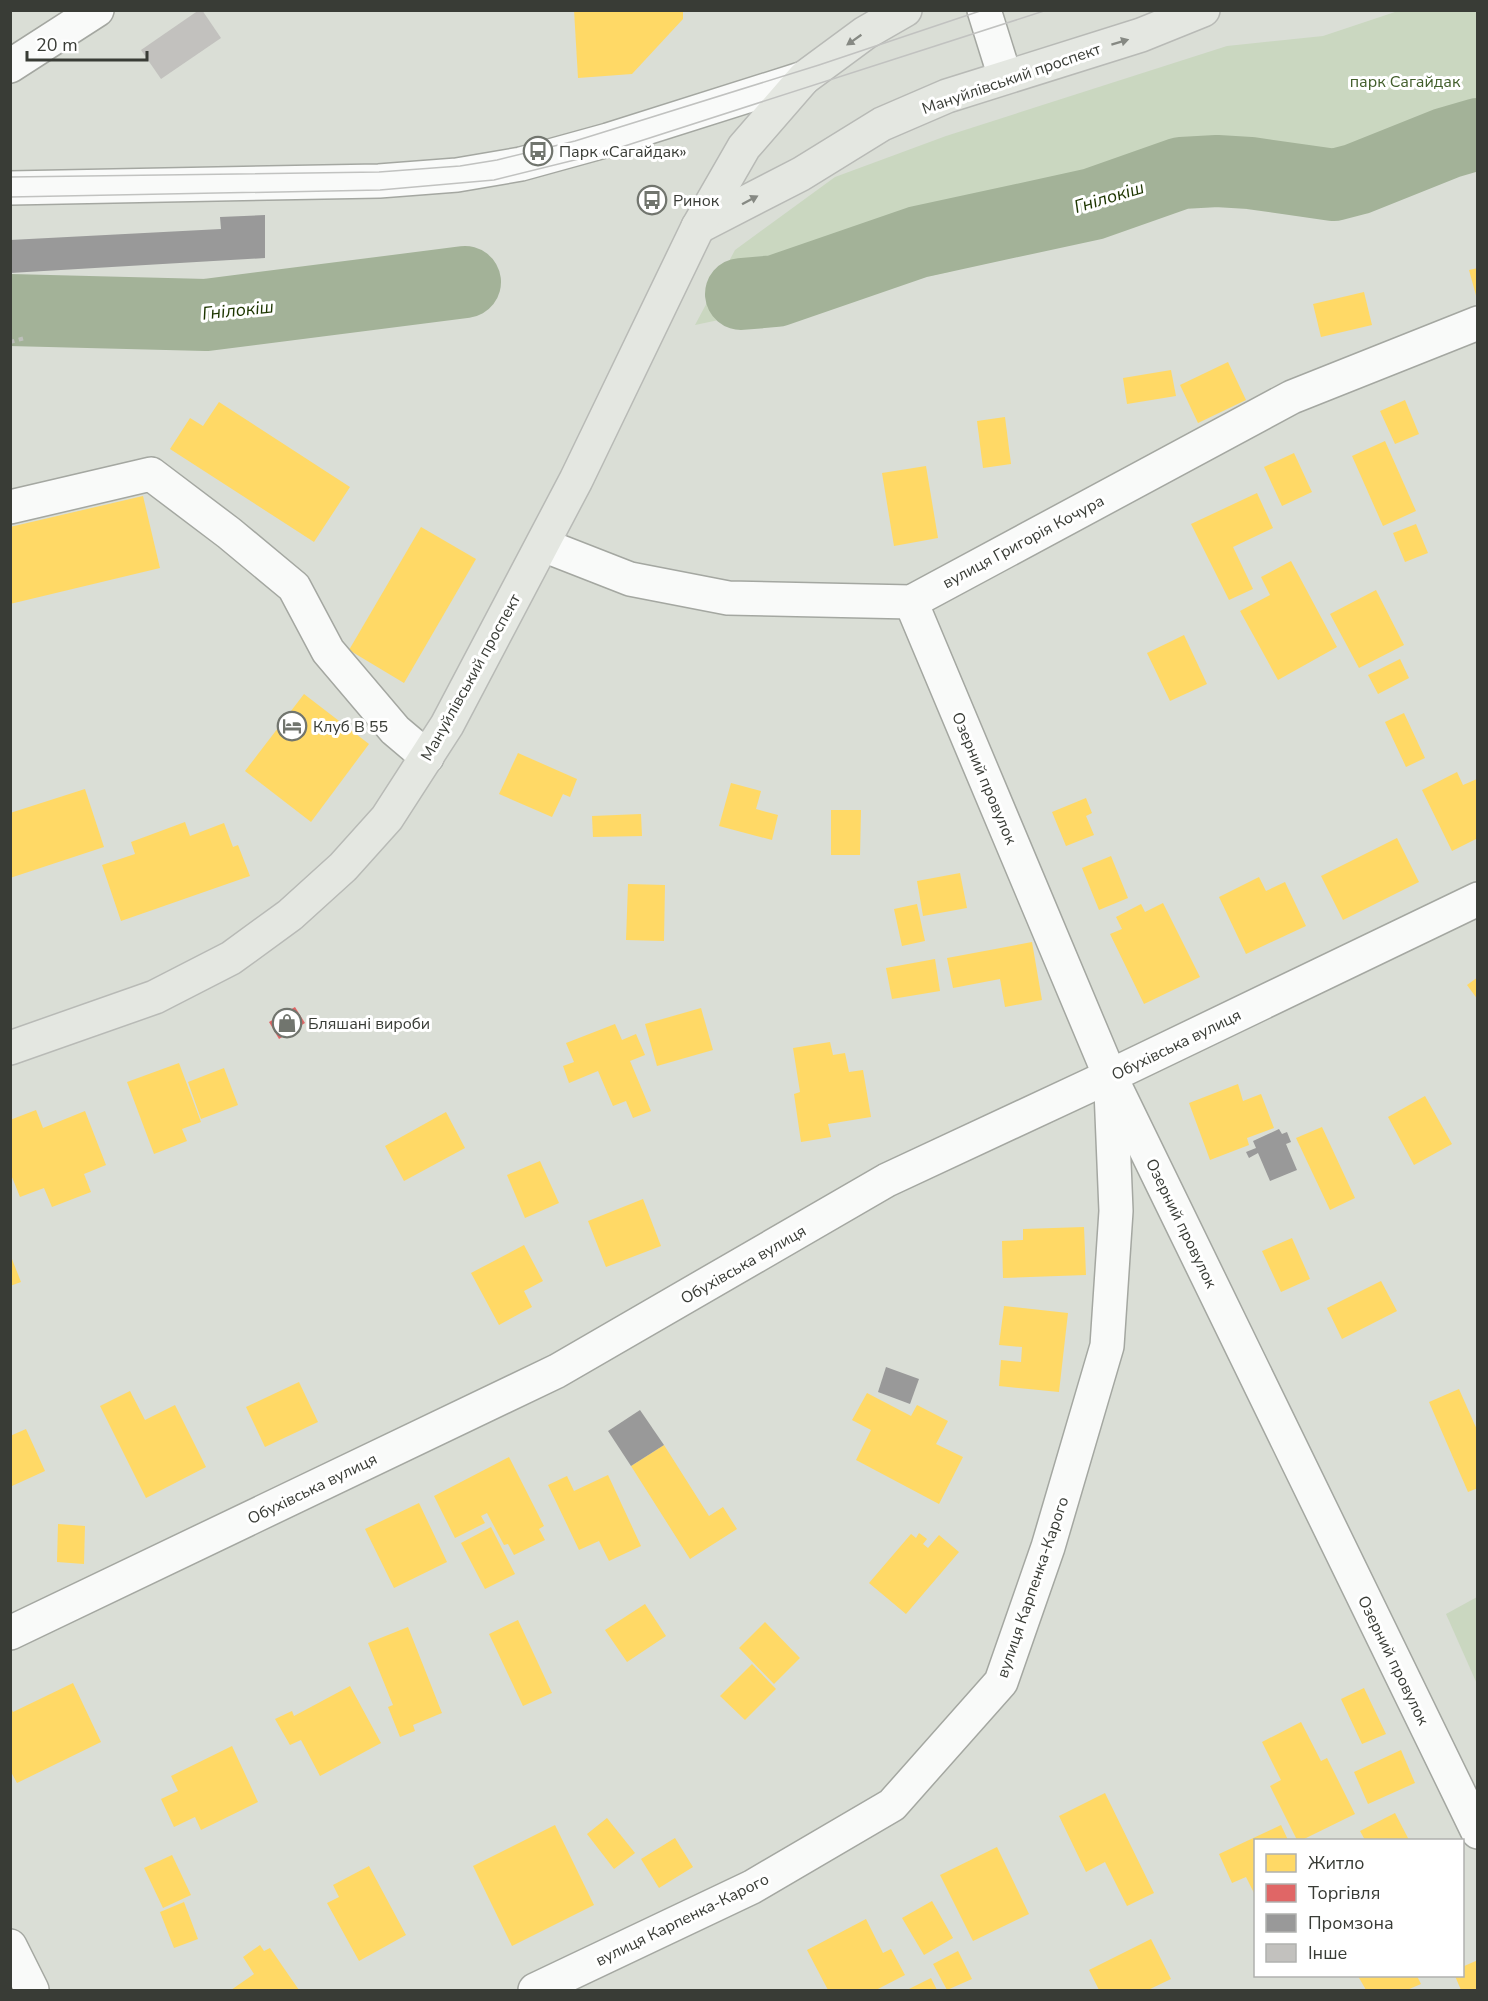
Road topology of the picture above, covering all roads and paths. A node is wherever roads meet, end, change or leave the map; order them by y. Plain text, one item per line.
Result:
1 (97, 10) edge
2 (905, 10) edge
3 (984, 10) edge
4 (1203, 10) edge
5 (10, 66) edge
6 (1005, 77) junction
7 (804, 78) junction
8 (10, 188) edge
9 (698, 227) junction
10 (1478, 323) edge
11 (25, 338) dead end
12 (10, 342) edge
13 (10, 507) edge
14 (543, 545) junction
15 (911, 602) junction
16 (427, 757) junction
17 (1478, 899) edge
18 (10, 1048) edge
19 (1110, 1076) junction
20 (10, 1633) edge
21 (1478, 1832) edge
22 (10, 1946) edge
23 (32, 1990) edge
24 (535, 1990) edge

1 - 5 street
2 -> 7 main road, Мануйлівський проспект
3 - 6 street
6 -> 4 main road, Мануйлівський проспект
9 -> 6 main road, Мануйлівський проспект
7 - 8 street
7 - 9 main road, Мануйлівський проспект
9 - 14 main road, Мануйлівський проспект
10 - 15 street, вулиця Григорія Кочура
11 - 12 path
13 - 16 street
14 - 15 street, вулиця Григорія Кочура
14 - 16 main road, Мануйлівський проспект
15 - 19 street, Озерний провулок
16 - 18 main road, Мануйлівський проспект
17 - 19 street, Обухівська вулиця
19 - 20 street, Обухівська вулиця
19 - 21 street, Озерний провулок
19 - 24 street, вулиця Карпенка-Карого
22 - 23 street

